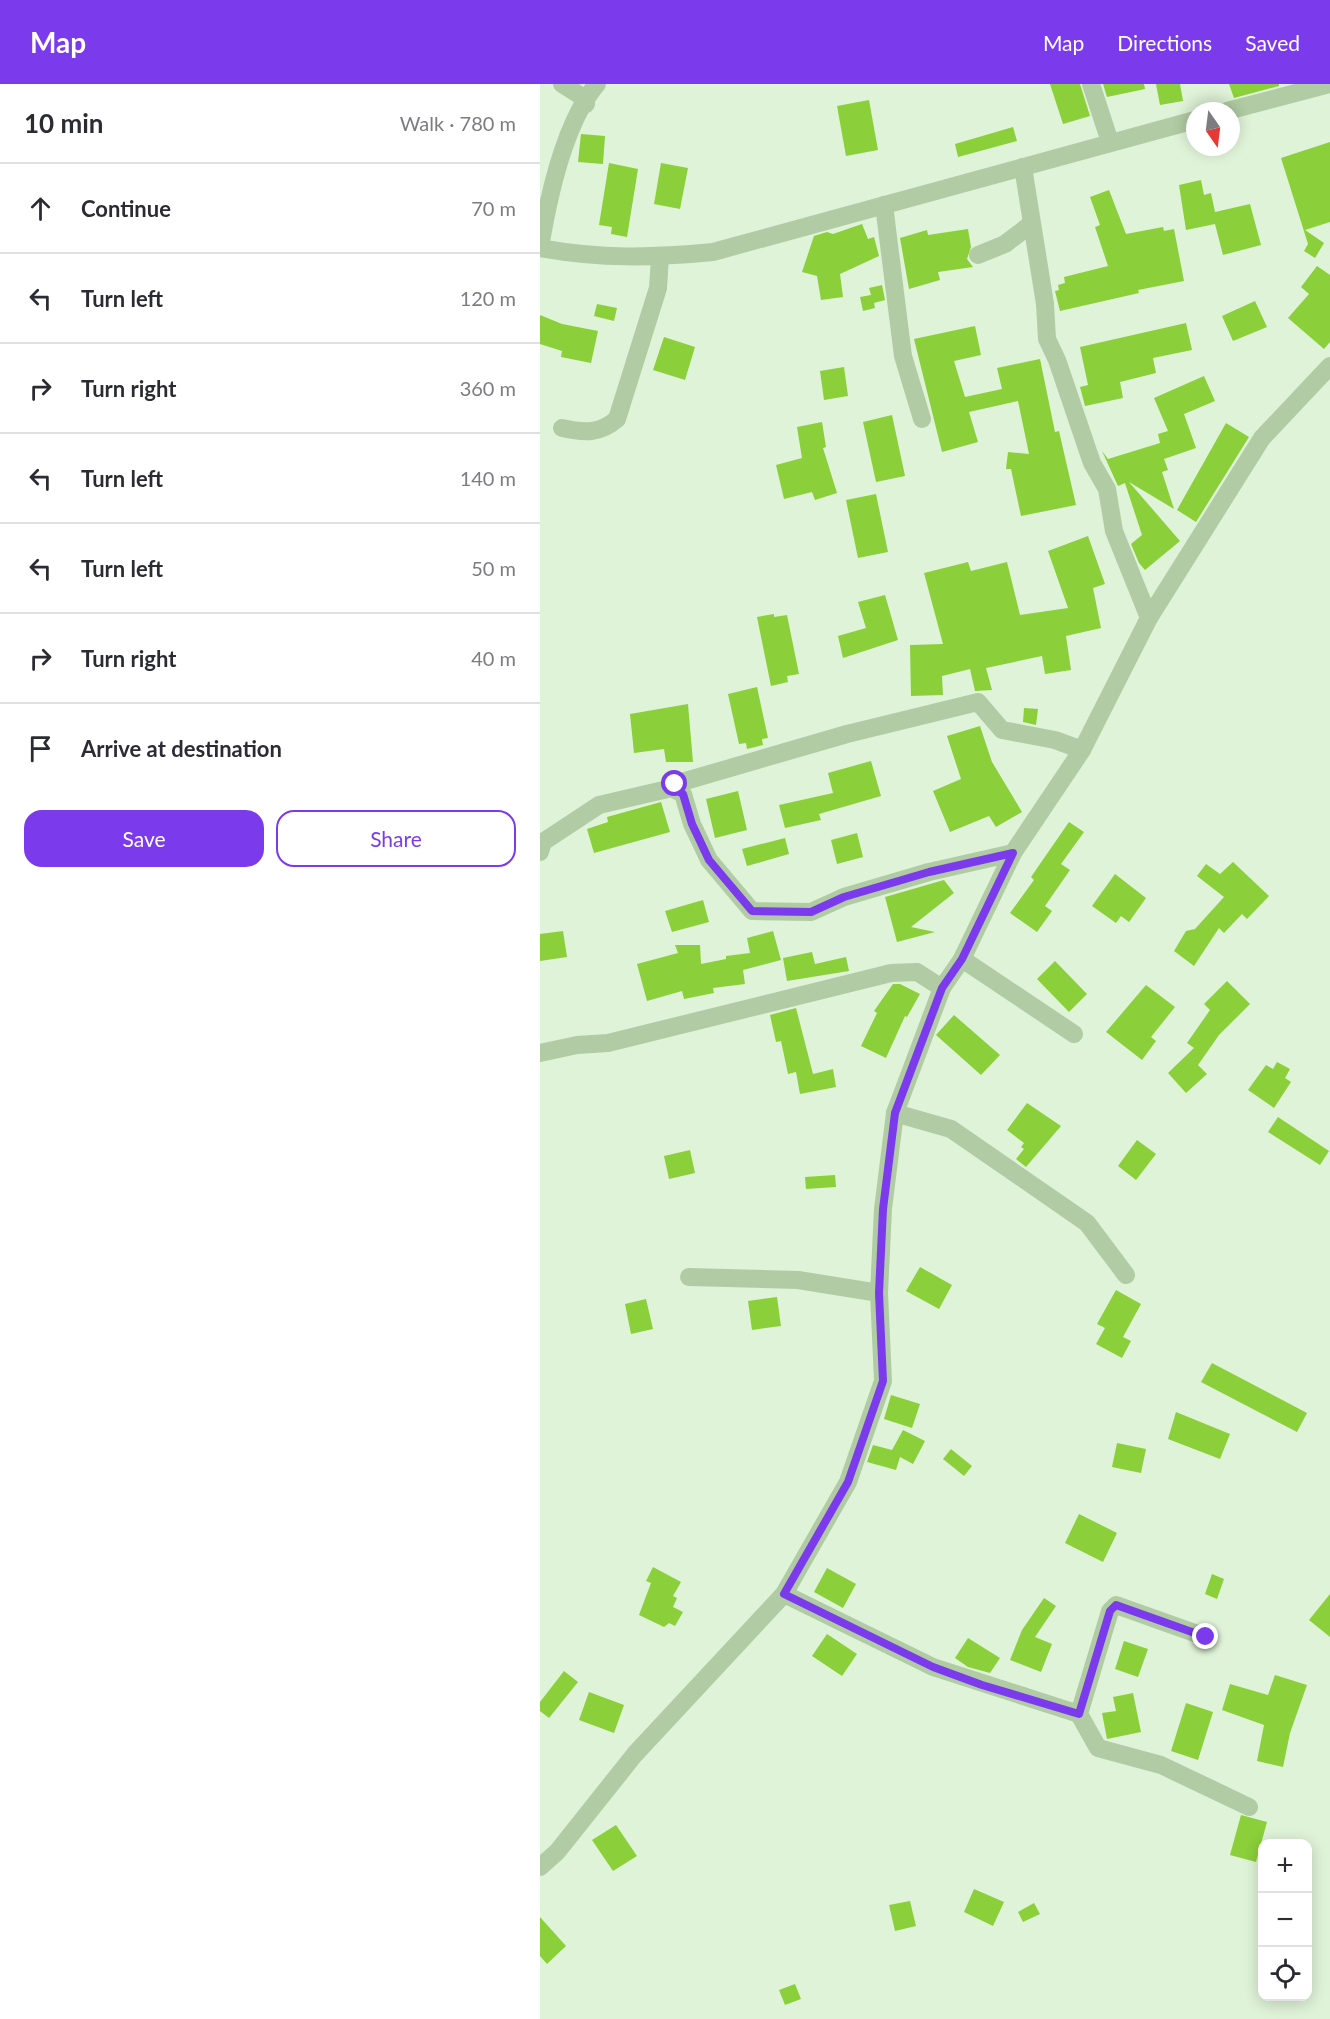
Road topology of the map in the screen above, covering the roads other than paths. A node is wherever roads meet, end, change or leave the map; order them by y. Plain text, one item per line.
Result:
1 (562, 84) edge
2 (597, 84) edge
3 (1091, 84) edge
4 (1330, 84) edge
5 (1299, 88) edge
6 (586, 104) junction
7 (1240, 107) edge
8 (1186, 122) edge
9 (1110, 142) junction
10 (1023, 167) junction
11 (884, 205) junction
12 (1031, 224) junction
13 (540, 248) edge
14 (978, 255) dead end
15 (660, 257) junction
16 (1330, 366) edge
17 (922, 419) dead end
18 (562, 428) dead end
19 (1149, 618) junction
20 (1082, 750) junction
21 (672, 788) junction
22 (540, 852) edge
23 (1013, 853) junction
24 (962, 959) junction
25 (942, 988) junction
26 (1074, 1034) dead end
27 (540, 1053) edge
28 (895, 1113) junction
29 (1126, 1275) dead end
30 (689, 1277) dead end
31 (879, 1293) junction
32 (784, 1594) junction
33 (1206, 1637) dead end
34 (1079, 1714) junction
35 (1249, 1807) dead end
36 (540, 1867) edge

1 - 6 street
2 - 6 street
3 - 9 street
4 - 5 street
5 - 7 street
6 - 13 street
8 - 9 street
9 - 10 street
10 - 11 street
10 - 12 street
11 - 15 street
11 - 17 street
12 - 14 street
12 - 19 street
13 - 15 street
15 - 18 street
16 - 19 street
19 - 20 street
20 - 21 street
20 - 23 street
21 - 22 street
21 - 23 street
23 - 24 street
24 - 25 street
24 - 26 street
25 - 27 street
25 - 28 street
28 - 29 street
28 - 31 street
30 - 31 street
31 - 32 street
32 - 34 street
32 - 36 street
33 - 34 street
34 - 35 street

